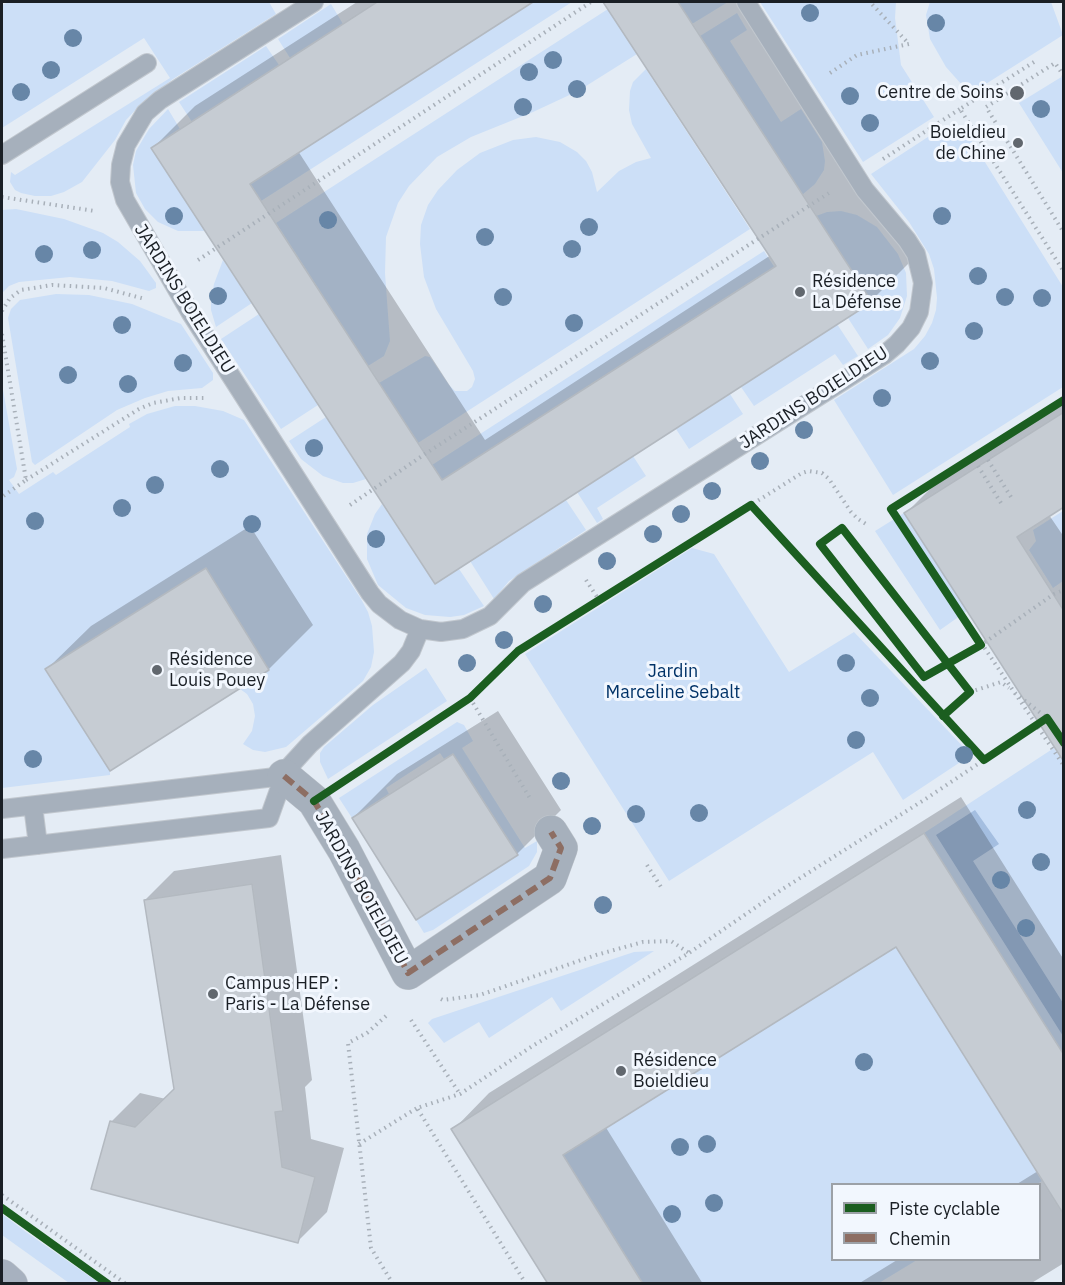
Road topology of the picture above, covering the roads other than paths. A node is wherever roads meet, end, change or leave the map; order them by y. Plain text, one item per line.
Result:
1 (314, 2) edge
2 (746, 2) edge
3 (147, 63) dead end
4 (2, 155) edge
5 (420, 629) junction
6 (284, 776) junction
7 (33, 806) junction
8 (2, 809) edge
9 (550, 832) road end
10 (38, 845) junction
11 (2, 849) edge
12 (2, 1276) edge
13 (11, 1284) edge

1 - 5 lane, JARDINS BOIELDIEU
2 - 5 lane, JARDINS BOIELDIEU
3 - 4 lane
5 - 6 lane
6 - 7 lane
6 - 9 street, JARDINS BOIELDIEU
6 - 10 lane
7 - 8 lane
7 - 10 lane
10 - 11 lane
12 - 13 main road

